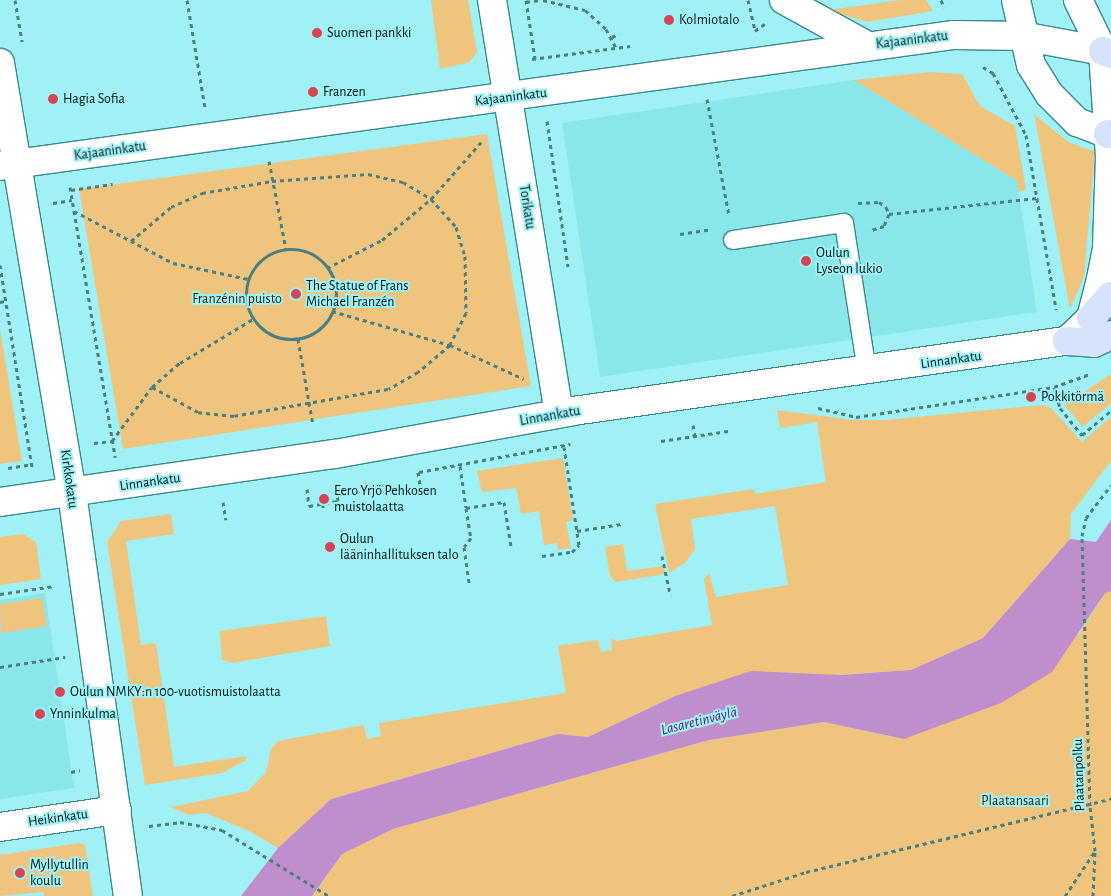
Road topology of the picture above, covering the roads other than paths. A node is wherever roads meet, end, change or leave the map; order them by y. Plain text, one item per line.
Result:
1 (492, 0) edge
2 (1016, 0) edge
3 (1078, 0) edge
4 (787, 2) edge
5 (1022, 36) junction
6 (866, 45) junction
7 (1107, 52) edge
8 (0, 63) edge
9 (509, 98) junction
10 (1109, 134) edge
11 (8, 165) edge
12 (732, 232) road end
13 (1111, 296) edge
14 (1101, 326) edge
15 (867, 372) junction
16 (559, 414) junction
17 (72, 493) junction
18 (0, 502) edge
19 (117, 810) junction
20 (0, 827) edge
21 (128, 896) edge

1 - 9 main road, Torikatu
2 - 5 main road
3 - 7 main road
4 - 6 main road
5 - 6 main road, Kajaaninkatu
5 - 7 main road, Kajaaninkatu
5 - 10 main road
6 - 9 main road, Kajaaninkatu
7 - 10 main road
8 - 11 main road, Kirkkokatu
9 - 11 main road, Kajaaninkatu
9 - 16 main road, Torikatu
10 - 14 main road
11 - 17 main road, Kirkkokatu
12 - 15 lane
13 - 14 main road
14 - 15 main road, Linnankatu
15 - 16 main road, Linnankatu
16 - 17 main road, Linnankatu
17 - 18 main road, Linnankatu
17 - 19 main road, Kirkkokatu
19 - 20 main road, Heikinkatu
19 - 21 main road, Kirkkokatu

